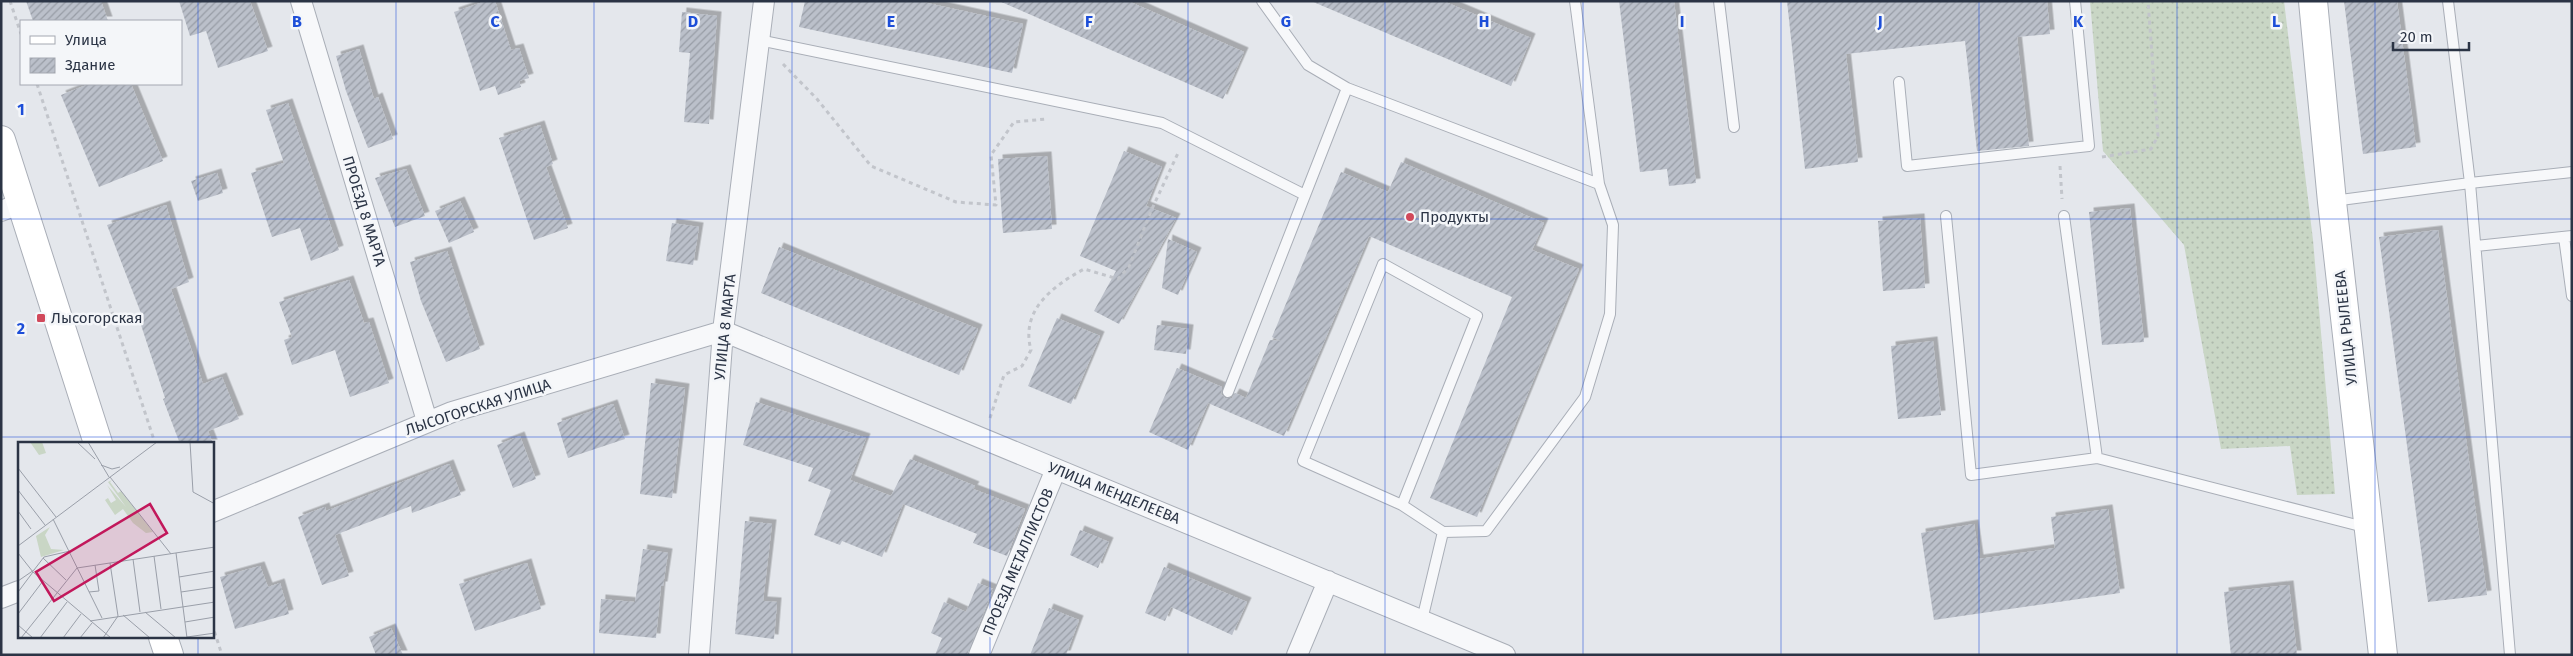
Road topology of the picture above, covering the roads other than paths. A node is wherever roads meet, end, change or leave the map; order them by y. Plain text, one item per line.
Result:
1 (301, 1) edge
2 (764, 1) edge
3 (1262, 1) edge
4 (1575, 1) edge
5 (1719, 1) edge
6 (2075, 1) edge
7 (2313, 1) edge
8 (2448, 1) edge
9 (760, 40) junction
10 (1899, 82) dead end
11 (1346, 88) junction
12 (1734, 127) dead end
13 (1, 140) edge
14 (2572, 172) edge
15 (2470, 183) junction
16 (1599, 184) junction
17 (1305, 195) junction
18 (2332, 202) junction
19 (12, 207) edge
20 (1946, 216) dead end
21 (2064, 216) road end
22 (2568, 236) edge
23 (2476, 246) junction
24 (2572, 296) edge
25 (723, 331) junction
26 (1228, 392) dead end
27 (427, 421) junction
28 (97, 442) edge
29 (2097, 458) junction
30 (1056, 469) junction
31 (1402, 505) junction
32 (214, 511) edge
33 (2369, 528) junction
34 (1443, 532) junction
35 (1328, 581) junction
36 (18, 591) edge
37 (1, 598) edge
38 (1422, 620) junction
39 (163, 638) edge
40 (169, 655) edge
41 (699, 655) edge
42 (979, 655) edge
43 (1297, 655) edge
44 (1505, 655) edge
45 (2383, 655) edge
46 (2510, 655) edge

1 - 27 street, ПРОЕЗД 8 МАРТА
2 - 9 street, УЛИЦА 8 МАРТА
3 - 11 lane
4 - 16 lane
5 - 12 lane
6 - 10 lane
7 - 18 street, УЛИЦА РЫЛЕЕВА
8 - 15 lane
9 - 17 lane
9 - 25 street, УЛИЦА 8 МАРТА
11 - 16 lane
11 - 17 lane
13 - 19 street
14 - 15 lane
15 - 18 lane
15 - 23 lane
16 - 34 lane
17 - 26 lane
18 - 33 street, УЛИЦА РЫЛЕЕВА
19 - 28 street
20 - 29 lane
21 - 29 lane
22 - 23 lane
22 - 24 lane
23 - 46 lane
25 - 27 street, ЛЫСОГОРСКАЯ УЛИЦА
25 - 30 street, УЛИЦА МЕНДЕЛЕЕВА
25 - 41 street, УЛИЦА 8 МАРТА
27 - 32 street, ЛЫСОГОРСКАЯ УЛИЦА
29 - 33 lane
30 - 35 street, УЛИЦА МЕНДЕЛЕЕВА
30 - 42 street, ПРОЕЗД МЕТАЛЛИСТОВ
31 - 31 lane
31 - 34 lane
33 - 45 street, УЛИЦА РЫЛЕЕВА
34 - 38 lane
35 - 38 street, УЛИЦА МЕНДЕЛЕЕВА
35 - 43 street
36 - 37 street
38 - 44 street, УЛИЦА МЕНДЕЛЕЕВА
39 - 40 street

